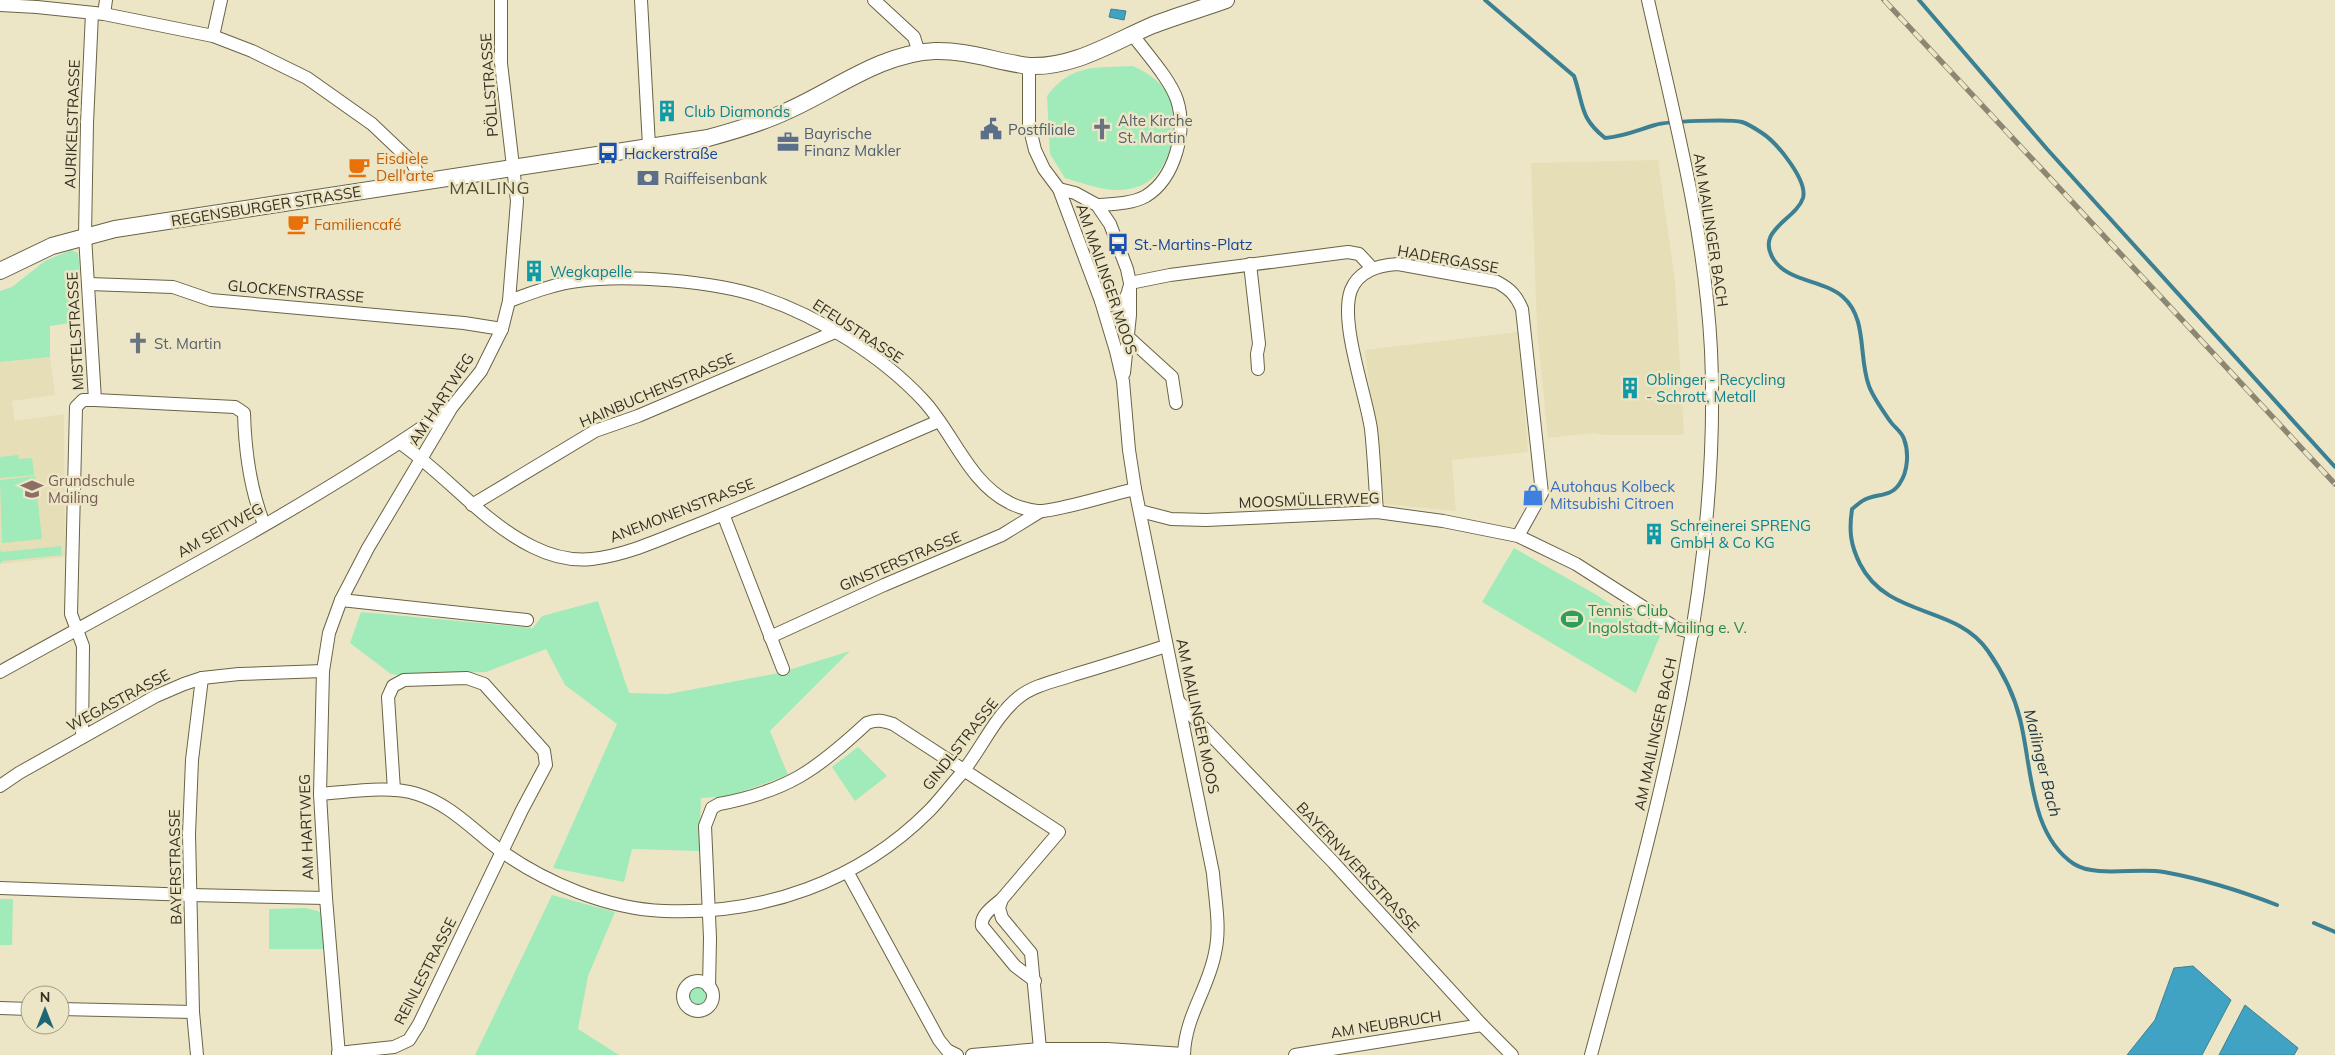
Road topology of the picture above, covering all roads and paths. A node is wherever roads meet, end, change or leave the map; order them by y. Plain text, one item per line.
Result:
1 (106, 0) edge
2 (221, 0) edge
3 (501, 0) edge
4 (641, 0) edge
5 (874, 0) edge
6 (1226, 0) edge
7 (1648, 0) edge
8 (0, 5) edge
9 (98, 13) junction
10 (1132, 34) junction
11 (213, 36) junction
12 (919, 53) junction
13 (1029, 66) junction
14 (649, 146) junction
15 (512, 168) junction
16 (422, 182) junction
17 (1059, 189) junction
18 (1097, 205) junction
19 (86, 236) junction
20 (1250, 264) junction
21 (1372, 268) junction
22 (0, 271) edge
23 (1130, 283) junction
24 (89, 284) junction
25 (509, 301) junction
26 (1101, 301) junction
27 (502, 329) junction
28 (835, 332) junction
29 (1128, 337) junction
30 (1258, 369) dead end
31 (1123, 381) junction
32 (94, 400) junction
33 (1176, 403) dead end
34 (452, 407) junction
35 (939, 421) junction
36 (400, 443) junction
37 (422, 458) junction
38 (1135, 489) junction
39 (472, 506) junction
40 (1041, 511) junction
41 (1140, 511) junction
42 (1377, 512) junction
43 (723, 514) junction
44 (264, 524) junction
45 (1518, 536) junction
46 (340, 600) junction
47 (527, 620) dead end
48 (77, 629) junction
49 (1692, 633) junction
50 (770, 637) junction
51 (1166, 646) junction
52 (782, 670) dead end
53 (322, 671) junction
54 (0, 672) edge
55 (202, 678) junction
56 (1179, 702) junction
57 (82, 737) junction
58 (964, 770) junction
59 (0, 786) edge
60 (394, 790) junction
61 (320, 794) junction
62 (502, 851) junction
63 (848, 872) junction
64 (0, 888) edge
65 (191, 896) junction
66 (326, 898) junction
67 (1002, 899) junction
68 (708, 911) junction
69 (1035, 980) junction
70 (709, 987) dead end
71 (0, 1008) edge
72 (20, 1009) edge
73 (70, 1009) edge
74 (193, 1012) junction
75 (1482, 1025) junction
76 (1040, 1049) junction
77 (338, 1054) edge
78 (1184, 1054) edge
79 (197, 1055) edge
80 (958, 1055) edge
81 (972, 1055) edge
82 (1295, 1055) edge
83 (1512, 1055) edge
84 (1591, 1055) edge

1 - 9 street, AURIKELSTRASSE
2 - 11 street
3 - 15 street, PÖLLSTRASSE
4 - 14 street
5 - 12 street
6 - 10 street, REGENSBURGER STRASSE
7 - 49 street, AM MAILINGER BACH
8 - 9 street
9 - 11 street
9 - 19 street, AURIKELSTRASSE
10 - 13 street, REGENSBURGER STRASSE
10 - 18 street, AM MAILINGER MOOS
11 - 16 street
12 - 13 street, REGENSBURGER STRASSE
12 - 14 street, REGENSBURGER STRASSE
13 - 17 street, AM MAILINGER MOOS
14 - 15 street, REGENSBURGER STRASSE
15 - 16 street, REGENSBURGER STRASSE
15 - 25 street, AM HARTWEG
16 - 19 street, REGENSBURGER STRASSE
17 - 18 street, AM MAILINGER MOOS
17 - 26 street, AM MAILINGER MOOS
18 - 23 street, AM MAILINGER MOOS
19 - 22 street, REGENSBURGER STRASSE
19 - 24 street, MISTELSTRASSE
20 - 21 street
20 - 23 street
20 - 30 street
21 - 42 street
21 - 45 street, HADERGASSE
23 - 26 street
23 - 29 street, AM MAILINGER MOOS
24 - 27 street, GLOCKENSTRASSE
24 - 32 street, MISTELSTRASSE
25 - 27 street, AM HARTWEG
25 - 28 street, EFEUSTRASSE
26 - 31 street, AM MAILINGER MOOS
27 - 34 street, AM HARTWEG
28 - 35 street, EFEUSTRASSE
28 - 39 street, HAINBUCHENSTRASSE
29 - 31 street, AM MAILINGER MOOS
29 - 33 street, AM MAILINGER MOOS
31 - 38 street, AM MAILINGER MOOS
32 - 44 street
32 - 48 street, MISTELSTRASSE
34 - 36 street, AM SEITWEG
34 - 37 street, AM HARTWEG
35 - 40 street, EFEUSTRASSE
35 - 43 street, ANEMONENSTRASSE
36 - 37 street, ANEMONENSTRASSE
36 - 44 street, AM SEITWEG
37 - 39 street, ANEMONENSTRASSE
37 - 46 street, AM HARTWEG
38 - 40 street, EFEUSTRASSE
38 - 41 street, AM MAILINGER MOOS
39 - 43 street, ANEMONENSTRASSE
40 - 50 street, GINSTERSTRASSE
41 - 42 street, MOOSMÜLLERWEG
41 - 51 street, AM MAILINGER MOOS
42 - 45 street, MOOSMÜLLERWEG
43 - 50 street
44 - 48 street, AM SEITWEG
45 - 49 street, MOOSMÜLLERWEG
46 - 47 street
46 - 53 street, AM HARTWEG
48 - 54 street, AM SEITWEG
48 - 57 street, MISTELSTRASSE
49 - 84 street, AM MAILINGER BACH
50 - 52 street
51 - 56 street, AM MAILINGER MOOS
51 - 58 street, GINDLSTRASSE
53 - 55 street, WEGASTRASSE
53 - 61 street, AM HARTWEG
55 - 57 street, WEGASTRASSE
55 - 65 street, BAYERSTRASSE
56 - 75 street, BAYERNWERKSTRASSE
56 - 78 street, AM MAILINGER MOOS
57 - 59 street, WEGASTRASSE
58 - 63 street, GINDLSTRASSE
58 - 67 street
58 - 68 street
60 - 61 street, GINDLSTRASSE
60 - 62 street, GINDLSTRASSE
60 - 62 street, REINLESTRASSE
61 - 66 street, AM HARTWEG
62 - 68 street, GINDLSTRASSE
62 - 77 street, REINLESTRASSE
63 - 68 street, GINDLSTRASSE
63 - 80 street
64 - 65 street
65 - 66 street
65 - 74 street, BAYERSTRASSE
66 - 77 street, AM HARTWEG
67 - 69 street
67 - 69 street
68 - 70 street
69 - 76 street
71 - 72 street
73 - 74 street
74 - 79 street, BAYERSTRASSE
75 - 82 street, AM NEUBRUCH
75 - 83 street, BAYERNWERKSTRASSE
76 - 78 street
76 - 81 street

